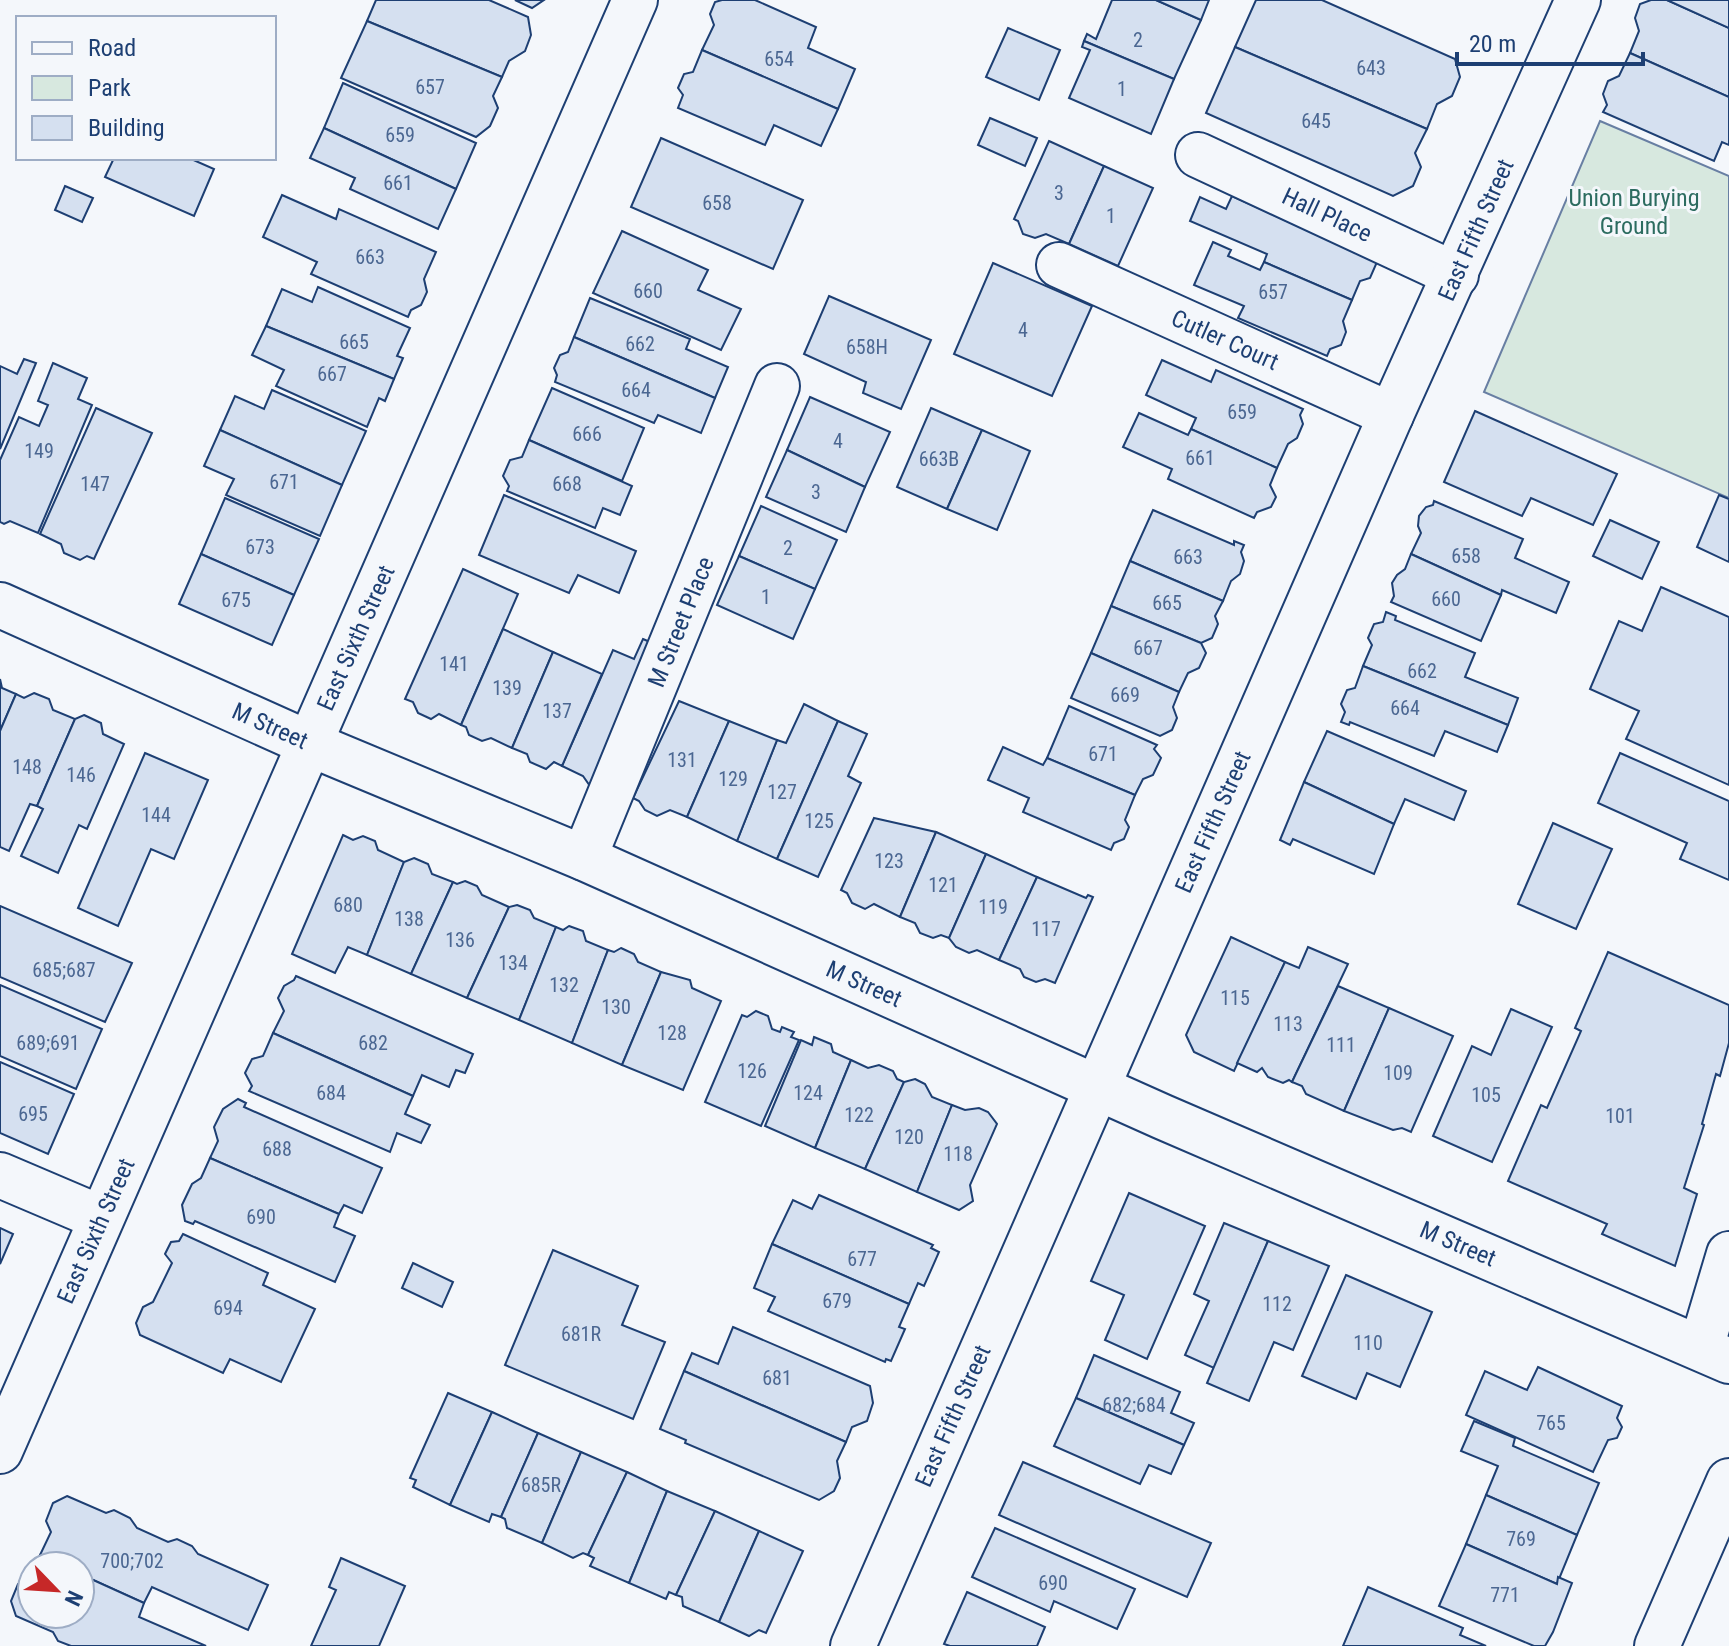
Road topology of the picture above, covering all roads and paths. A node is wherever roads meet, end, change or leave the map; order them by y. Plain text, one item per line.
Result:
1 (635, 0) edge
2 (1578, 0) edge
3 (1198, 155) dead end
4 (1059, 265) dead end
5 (1456, 275) junction
6 (777, 386) dead end
7 (1391, 415) junction
8 (0, 605) edge
9 (310, 744) junction
10 (584, 858) junction
11 (1097, 1088) junction
12 (0, 1175) edge
13 (101, 1218) junction
14 (1729, 1254) edge
15 (1715, 1355) edge
16 (0, 1451) edge
17 (1729, 1481) edge
18 (853, 1646) edge
19 (1657, 1646) edge

1 - 9 street, East Sixth Street
2 - 5 street, East Fifth Street
3 - 5 street, Hall Place
4 - 7 street, Cutler Court
5 - 7 street, East Fifth Street
6 - 10 street, M Street Place
7 - 11 street, East Fifth Street
8 - 9 street, M Street
9 - 10 street, M Street
9 - 13 street, East Sixth Street
10 - 11 street, M Street
11 - 15 street, M Street
11 - 18 street, East Fifth Street
12 - 13 street
13 - 16 street, East Sixth Street
14 - 15 street
17 - 19 street

